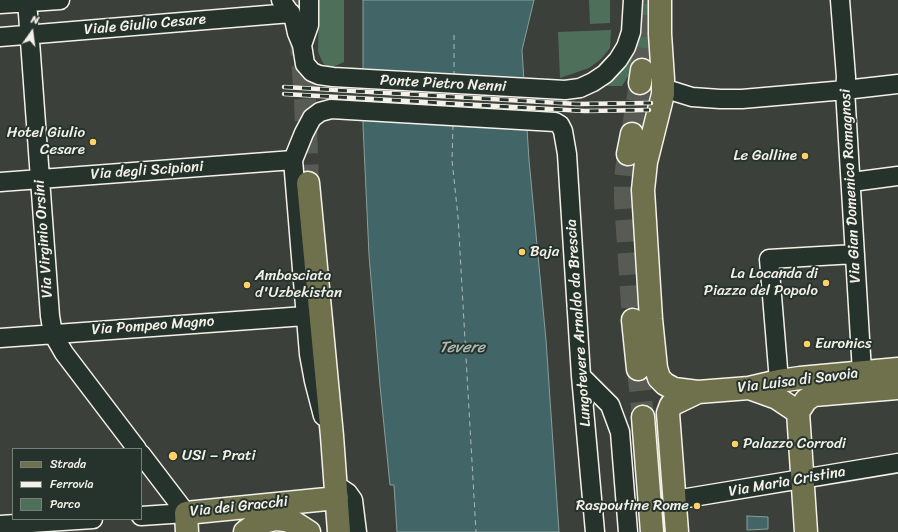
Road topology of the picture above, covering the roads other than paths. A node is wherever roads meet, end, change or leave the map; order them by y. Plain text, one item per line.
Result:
1 (60, 0) edge
2 (309, 0) edge
3 (633, 0) edge
4 (660, 0) edge
5 (840, 0) edge
6 (27, 1) edge
7 (0, 4) edge
8 (286, 7) edge
9 (29, 35) junction
10 (0, 36) edge
11 (302, 45) junction
12 (898, 84) edge
13 (663, 88) junction
14 (845, 90) junction
15 (552, 121) joint
16 (294, 160) junction
17 (898, 176) edge
18 (40, 179) junction
19 (0, 182) edge
20 (852, 182) junction
21 (308, 183) tunnel mouth
22 (855, 254) junction
23 (305, 316) junction
24 (633, 320) tunnel mouth
25 (53, 334) junction
26 (0, 338) edge
27 (638, 369) tunnel mouth
28 (898, 369) edge
29 (862, 372) junction
30 (581, 376) junction
31 (779, 381) junction
32 (749, 388) junction
33 (898, 388) edge
34 (698, 392) junction
35 (798, 412) junction
36 (642, 417) tunnel mouth
37 (332, 436) junction
38 (136, 448) edge
39 (142, 455) edge
40 (898, 463) edge
41 (803, 479) junction
42 (336, 492) junction
43 (675, 500) junction
44 (142, 516) edge
45 (78, 520) edge
46 (187, 522) edge
47 (0, 525) edge
48 (245, 532) edge
49 (309, 532) edge
50 (339, 532) edge
51 (357, 532) edge
52 (595, 532) edge
53 (628, 532) edge
54 (652, 532) edge
55 (677, 532) edge
56 (806, 532) edge

1 - 6 street
2 - 11 street
3 - 11 street, Ponte Pietro Nenni
4 - 13 main road
5 - 14 street, Via Gian Domenico Romagnosi
6 - 7 street
6 - 9 street, Via Virginio Orsini
8 - 9 street, Viale Giulio Cesare
8 - 11 street
9 - 10 street, Viale Giulio Cesare
9 - 18 street, Via Virginio Orsini
12 - 14 street
13 - 14 street
13 - 34 main road
14 - 20 street, Via Gian Domenico Romagnosi
15 - 16 street, Ponte Pietro Nenni
15 - 30 street, Lungotevere Arnaldo da Brescia
16 - 18 street, Via degli Scipioni
16 - 23 street
17 - 20 street
18 - 19 street, Via degli Scipioni
18 - 25 street, Via Virginio Orsini
20 - 22 street, Via Gian Domenico Romagnosi
21 - 37 main road
22 - 29 street, Via Gian Domenico Romagnosi
22 - 31 street
23 - 25 street, Via Pompeo Magno
23 - 37 street
24 - 27 main road
25 - 26 street, Via Pompeo Magno
25 - 38 street, Via Virginio Orsini
28 - 29 main road, Via Luisa di Savoia
29 - 31 main road, Via Luisa di Savoia
30 - 52 street, Lungotevere Arnaldo da Brescia
30 - 53 street
31 - 32 main road, Via Luisa di Savoia
32 - 34 main road, Via Luisa di Savoia
32 - 35 main road
33 - 35 main road, Via Luisa di Savoia
34 - 43 main road
35 - 41 main road
36 - 54 main road
37 - 42 main road
39 - 46 street
40 - 41 street, Via Maria Cristina
41 - 43 street, Via Maria Cristina
41 - 56 main road
42 - 46 main road, Via dei Gracchi
42 - 50 main road
42 - 51 street
43 - 55 main road
44 - 46 street, Via dei Gracchi
45 - 47 street
48 - 49 main road

